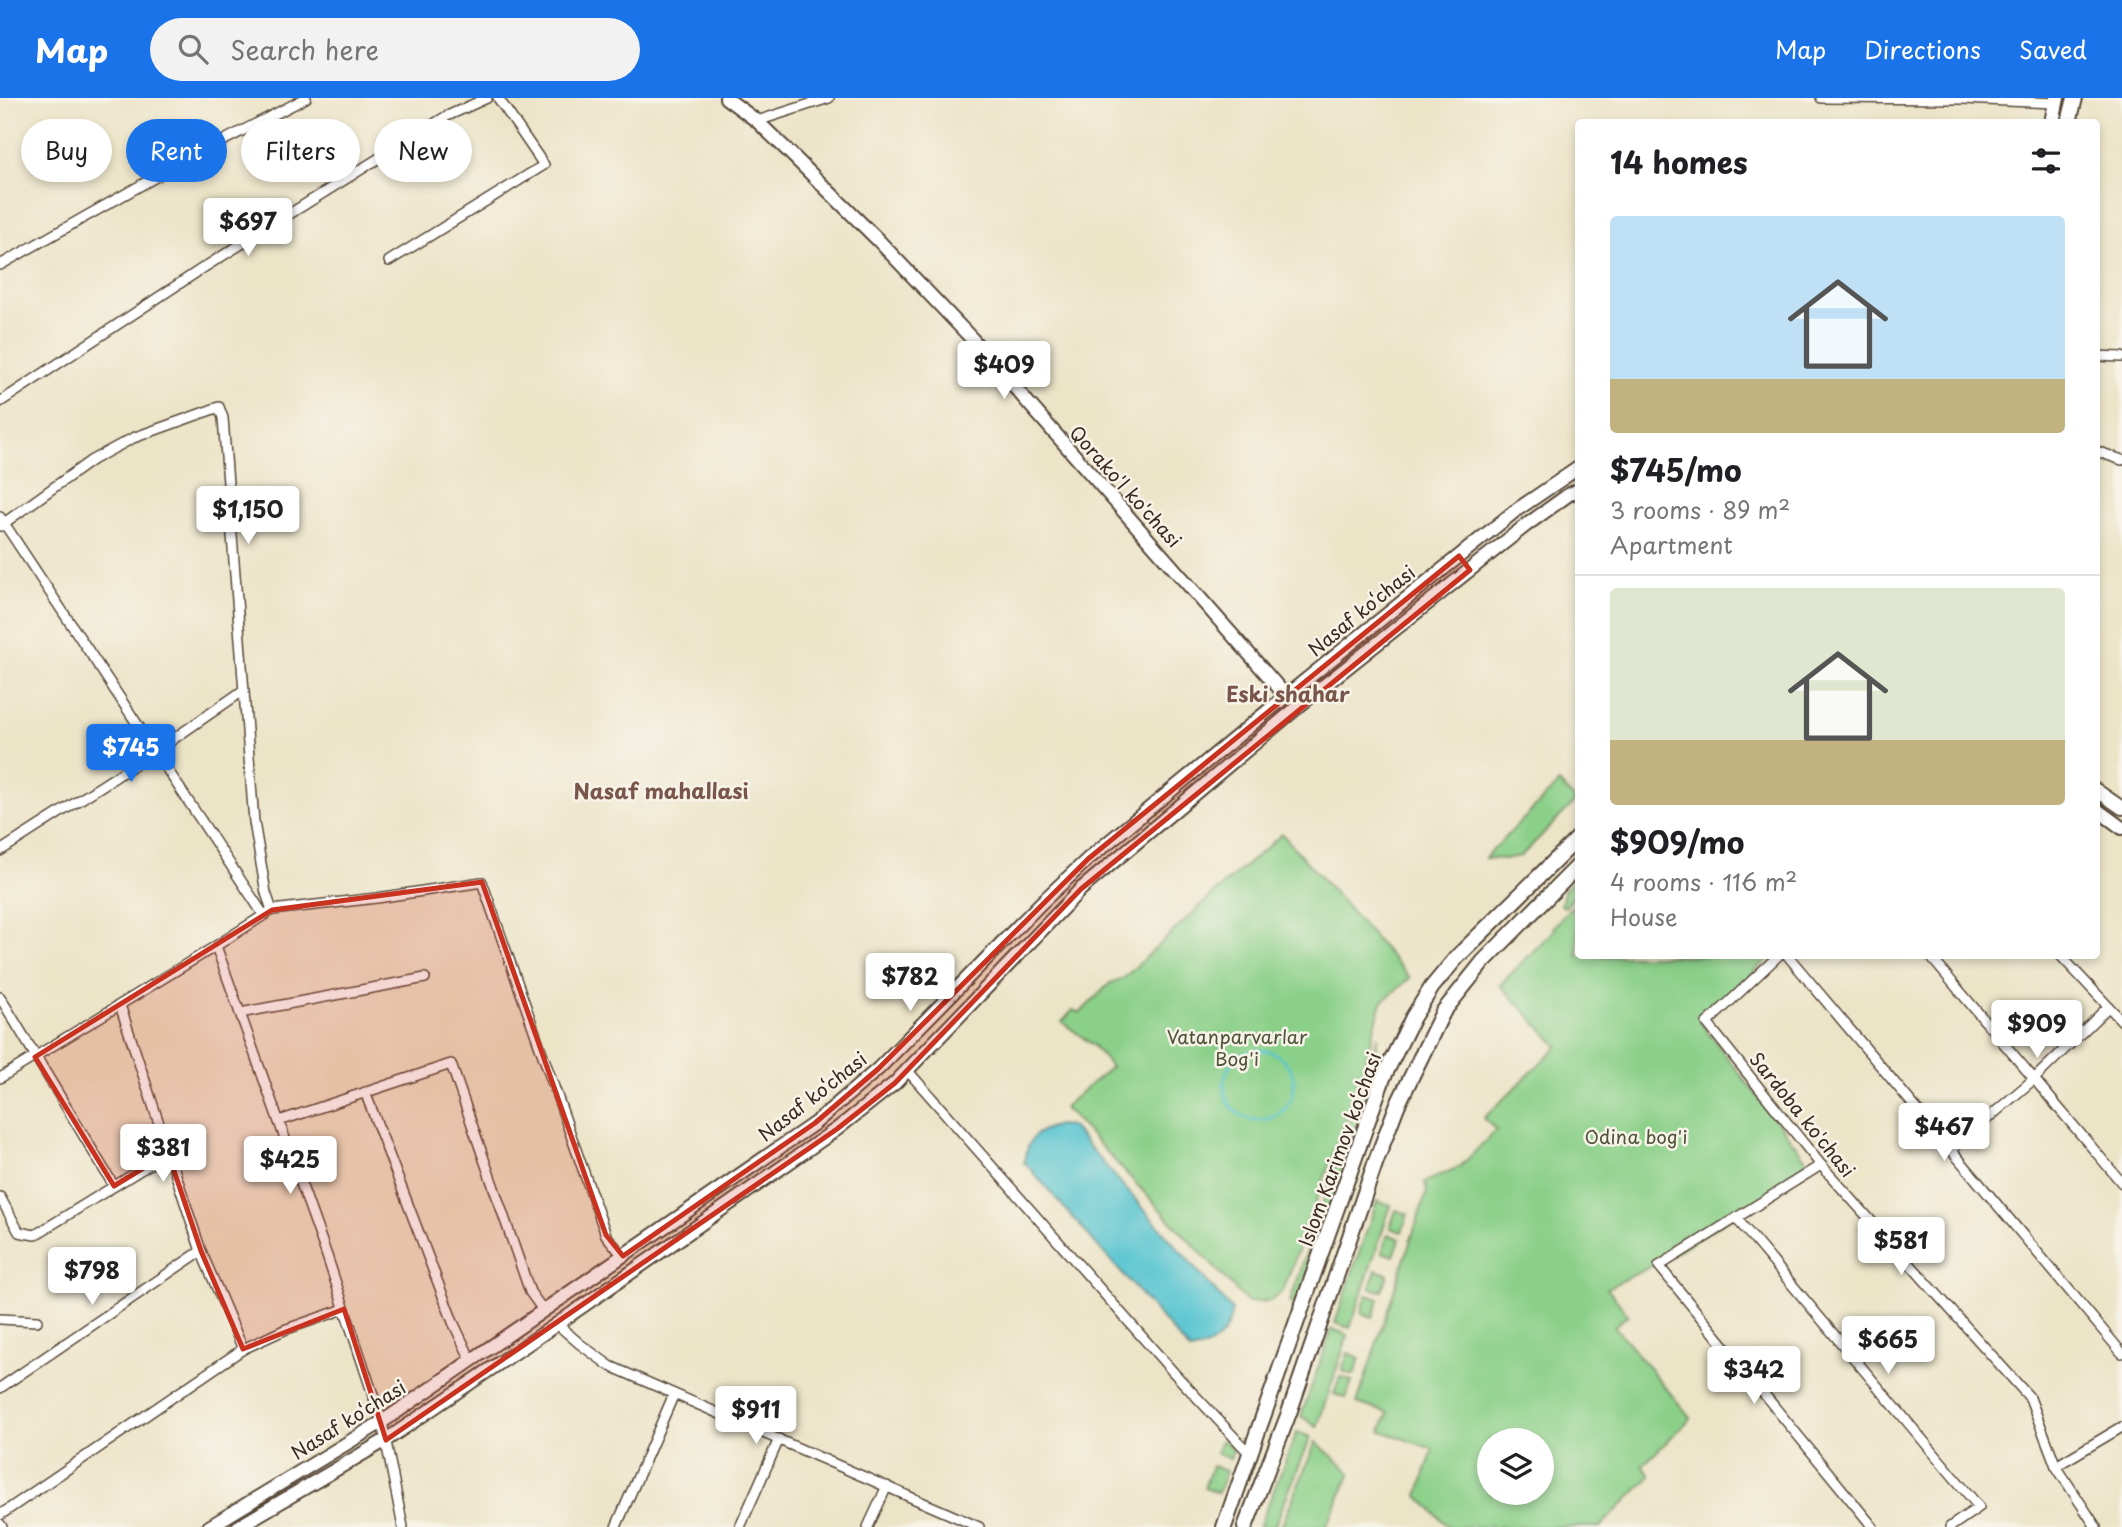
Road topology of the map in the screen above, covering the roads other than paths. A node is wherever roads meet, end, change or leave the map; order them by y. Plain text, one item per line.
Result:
1 (306, 98) edge
2 (487, 98) edge
3 (498, 98) edge
4 (726, 98) edge
5 (829, 98) edge
6 (1821, 98) edge
7 (1856, 98) edge
8 (1962, 98) edge
9 (2075, 98) edge
10 (2056, 100) edge
11 (2053, 119) edge
12 (2071, 119) edge
13 (757, 121) junction
14 (389, 261) dead end
15 (0, 265) edge
16 (2100, 356) edge
17 (2122, 357) edge
18 (0, 402) edge
19 (2100, 452) edge
20 (2122, 460) edge
21 (1575, 470) edge
22 (1575, 492) edge
23 (1, 523) edge
24 (1459, 556) junction
25 (1470, 569) junction
26 (244, 690) junction
27 (1286, 696) junction
28 (1297, 708) junction
29 (156, 751) junction
30 (2100, 793) edge
31 (2122, 808) edge
32 (2100, 813) edge
33 (2122, 828) edge
34 (1575, 841) edge
35 (0, 851) edge
36 (1575, 869) edge
37 (272, 910) junction
38 (263, 914) junction
39 (216, 946) junction
40 (1775, 959) edge
41 (1791, 959) edge
42 (1933, 959) edge
43 (2064, 959) edge
44 (425, 978) dead end
45 (0, 997) edge
46 (120, 1005) junction
47 (2108, 1007) junction
48 (240, 1013) junction
49 (2122, 1021) edge
50 (35, 1057) junction
51 (907, 1070) junction
52 (0, 1078) edge
53 (2034, 1079) junction
54 (365, 1092) junction
55 (278, 1121) junction
56 (1952, 1149) junction
57 (168, 1153) junction
58 (1821, 1165) junction
59 (2122, 1182) edge
60 (114, 1186) junction
61 (0, 1197) edge
62 (1340, 1198) junction
63 (1360, 1206) junction
64 (5, 1215) edge
65 (1736, 1218) junction
66 (201, 1251) junction
67 (623, 1256) junction
68 (344, 1309) junction
69 (543, 1310) junction
70 (0, 1319) edge
71 (37, 1321) dead end
72 (557, 1324) junction
73 (243, 1349) junction
74 (2122, 1353) edge
75 (471, 1360) junction
76 (0, 1388) edge
77 (674, 1394) junction
78 (382, 1422) junction
79 (2122, 1427) edge
80 (779, 1439) junction
81 (386, 1440) junction
82 (1250, 1454) junction
83 (2056, 1466) junction
84 (887, 1486) junction
85 (0, 1515) edge
86 (209, 1527) edge
87 (238, 1527) edge
88 (403, 1527) edge
89 (616, 1527) edge
90 (740, 1527) edge
91 (869, 1527) edge
92 (979, 1527) edge
93 (1224, 1527) edge
94 (1245, 1527) edge
95 (1873, 1527) edge
96 (1950, 1527) edge
97 (2096, 1527) edge

1 - 15 street
2 - 18 street
3 - 14 street
4 - 13 main road, Qorako'l ko'chasi
5 - 13 street
6 - 7 street
7 - 8 street
8 - 10 street
9 - 12 main road
10 - 11 main road
13 - 27 main road, Qorako'l ko'chasi
16 - 17 street
19 - 20 street
21 - 24 main road, Nasaf ko‘chasi
22 - 25 main road, Nasaf ko‘chasi
23 - 26 street
23 - 29 street
24 - 25 main road
24 - 27 main road, Nasaf ko‘chasi
25 - 28 main road, Nasaf ko‘chasi
26 - 29 street
26 - 37 street
27 - 28 street
27 - 67 main road, Nasaf ko‘chasi
28 - 51 main road, Nasaf ko‘chasi
29 - 35 street
29 - 38 street
30 - 31 main road
32 - 33 main road
34 - 62 main road, Islom Karimov ko‘chasi
36 - 63 main road, Islom Karimov ko‘chasi
37 - 38 street
37 - 67 street
38 - 39 street
39 - 46 street
39 - 48 street
40 - 58 street, Sardoba ko'chasi
41 - 56 street
42 - 53 street
43 - 47 street
44 - 48 street
45 - 50 street
46 - 50 street
46 - 57 street
47 - 49 street
47 - 53 street
48 - 55 street
50 - 52 street
50 - 60 street
51 - 72 main road, Nasaf ko‘chasi
51 - 82 street
53 - 56 street
53 - 59 street
54 - 55 street
54 - 69 street
54 - 75 street
55 - 68 street
56 - 74 street
57 - 60 street
57 - 66 street
58 - 65 street
58 - 83 street, Sardoba ko'chasi
60 - 64 street
61 - 64 street
62 - 63 main road
62 - 82 main road, Islom Karimov ko‘chasi
63 - 94 main road, Islom Karimov ko‘chasi
65 - 95 street
65 - 96 street
66 - 73 street
66 - 76 street
67 - 69 main road, Nasaf ko‘chasi
68 - 73 street
68 - 78 street
69 - 75 main road, Nasaf ko‘chasi
70 - 71 street
72 - 77 street
72 - 81 main road, Nasaf ko‘chasi
73 - 85 street
75 - 78 main road, Nasaf ko‘chasi
77 - 80 street
77 - 89 street
78 - 81 street
78 - 86 main road, Nasaf ko‘chasi
79 - 83 street
80 - 84 street
80 - 90 street
81 - 87 main road, Nasaf ko‘chasi
81 - 88 street
82 - 93 main road, Islom Karimov ko‘chasi
83 - 97 street, Sardoba ko'chasi
84 - 91 street
84 - 92 street

